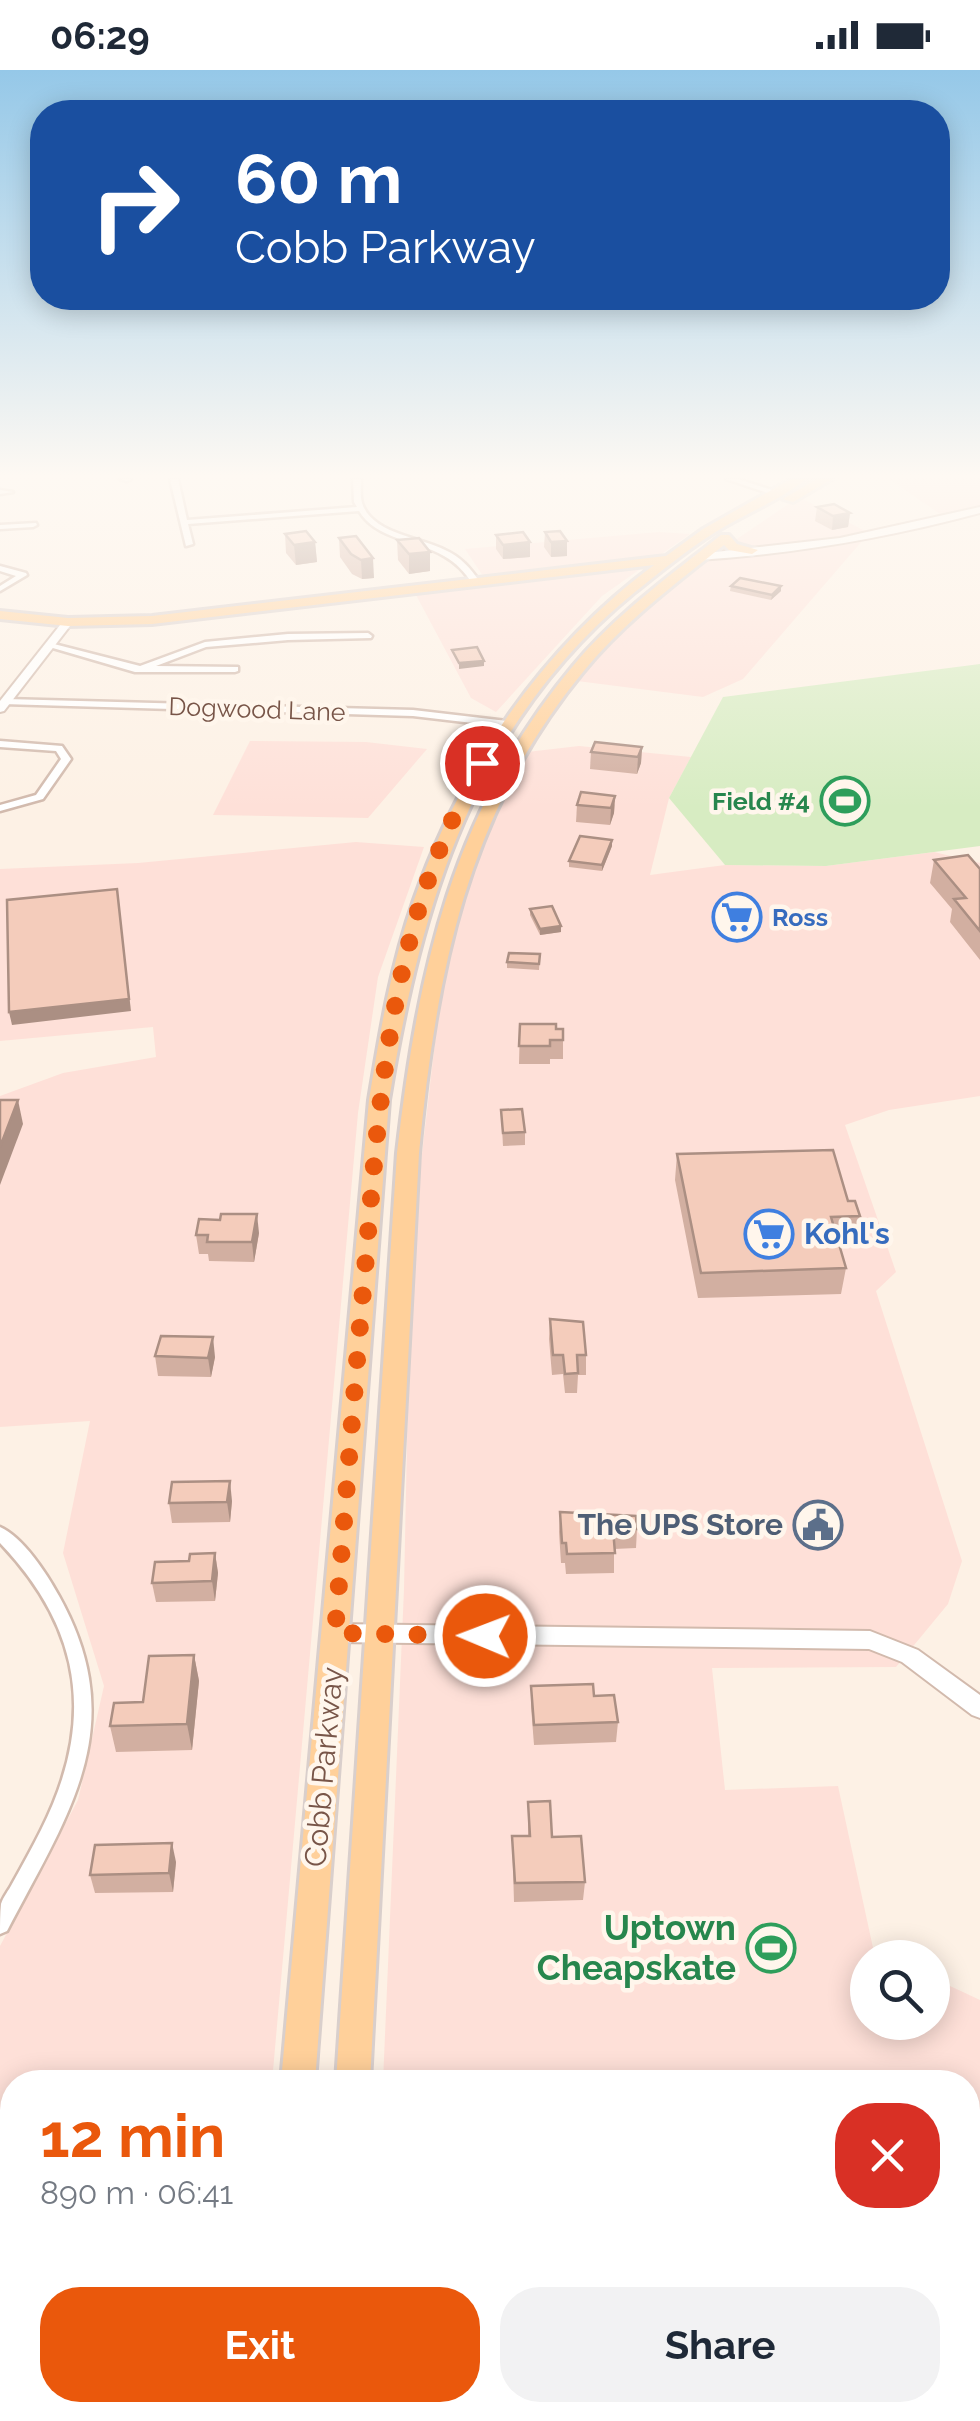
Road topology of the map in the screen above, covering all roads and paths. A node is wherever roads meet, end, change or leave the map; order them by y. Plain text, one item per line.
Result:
1 (382, 589) edge
2 (632, 589) edge
3 (644, 589) edge
4 (662, 589) edge
5 (0, 615) edge
6 (68, 622) junction
7 (96, 622) junction
8 (368, 636) dead end
9 (609, 636) junction
10 (54, 640) junction
11 (141, 669) junction
12 (235, 669) dead end
13 (3, 706) edge
14 (507, 724) junction
15 (0, 744) edge
16 (0, 808) edge
17 (0, 1533) edge
18 (335, 1633) junction
19 (379, 1634) junction
20 (980, 1708) edge
21 (0, 1925) edge
22 (299, 2070) edge
23 (354, 2070) edge

1 - 7 main road
2 - 14 main road, Cobb Parkway
3 - 9 main road
4 - 9 main road, Cobb Parkway
5 - 6 main road
6 - 7 main road
6 - 10 street
7 - 10 street
8 - 11 street
9 - 19 main road, Cobb Parkway
10 - 11 street
10 - 13 street
11 - 12 street
13 - 14 street, Dogwood Lane
14 - 18 main road, Cobb Parkway
15 - 16 street
17 - 21 street
18 - 19 street
18 - 22 main road, Cobb Parkway
19 - 20 street
19 - 23 main road, Cobb Parkway

